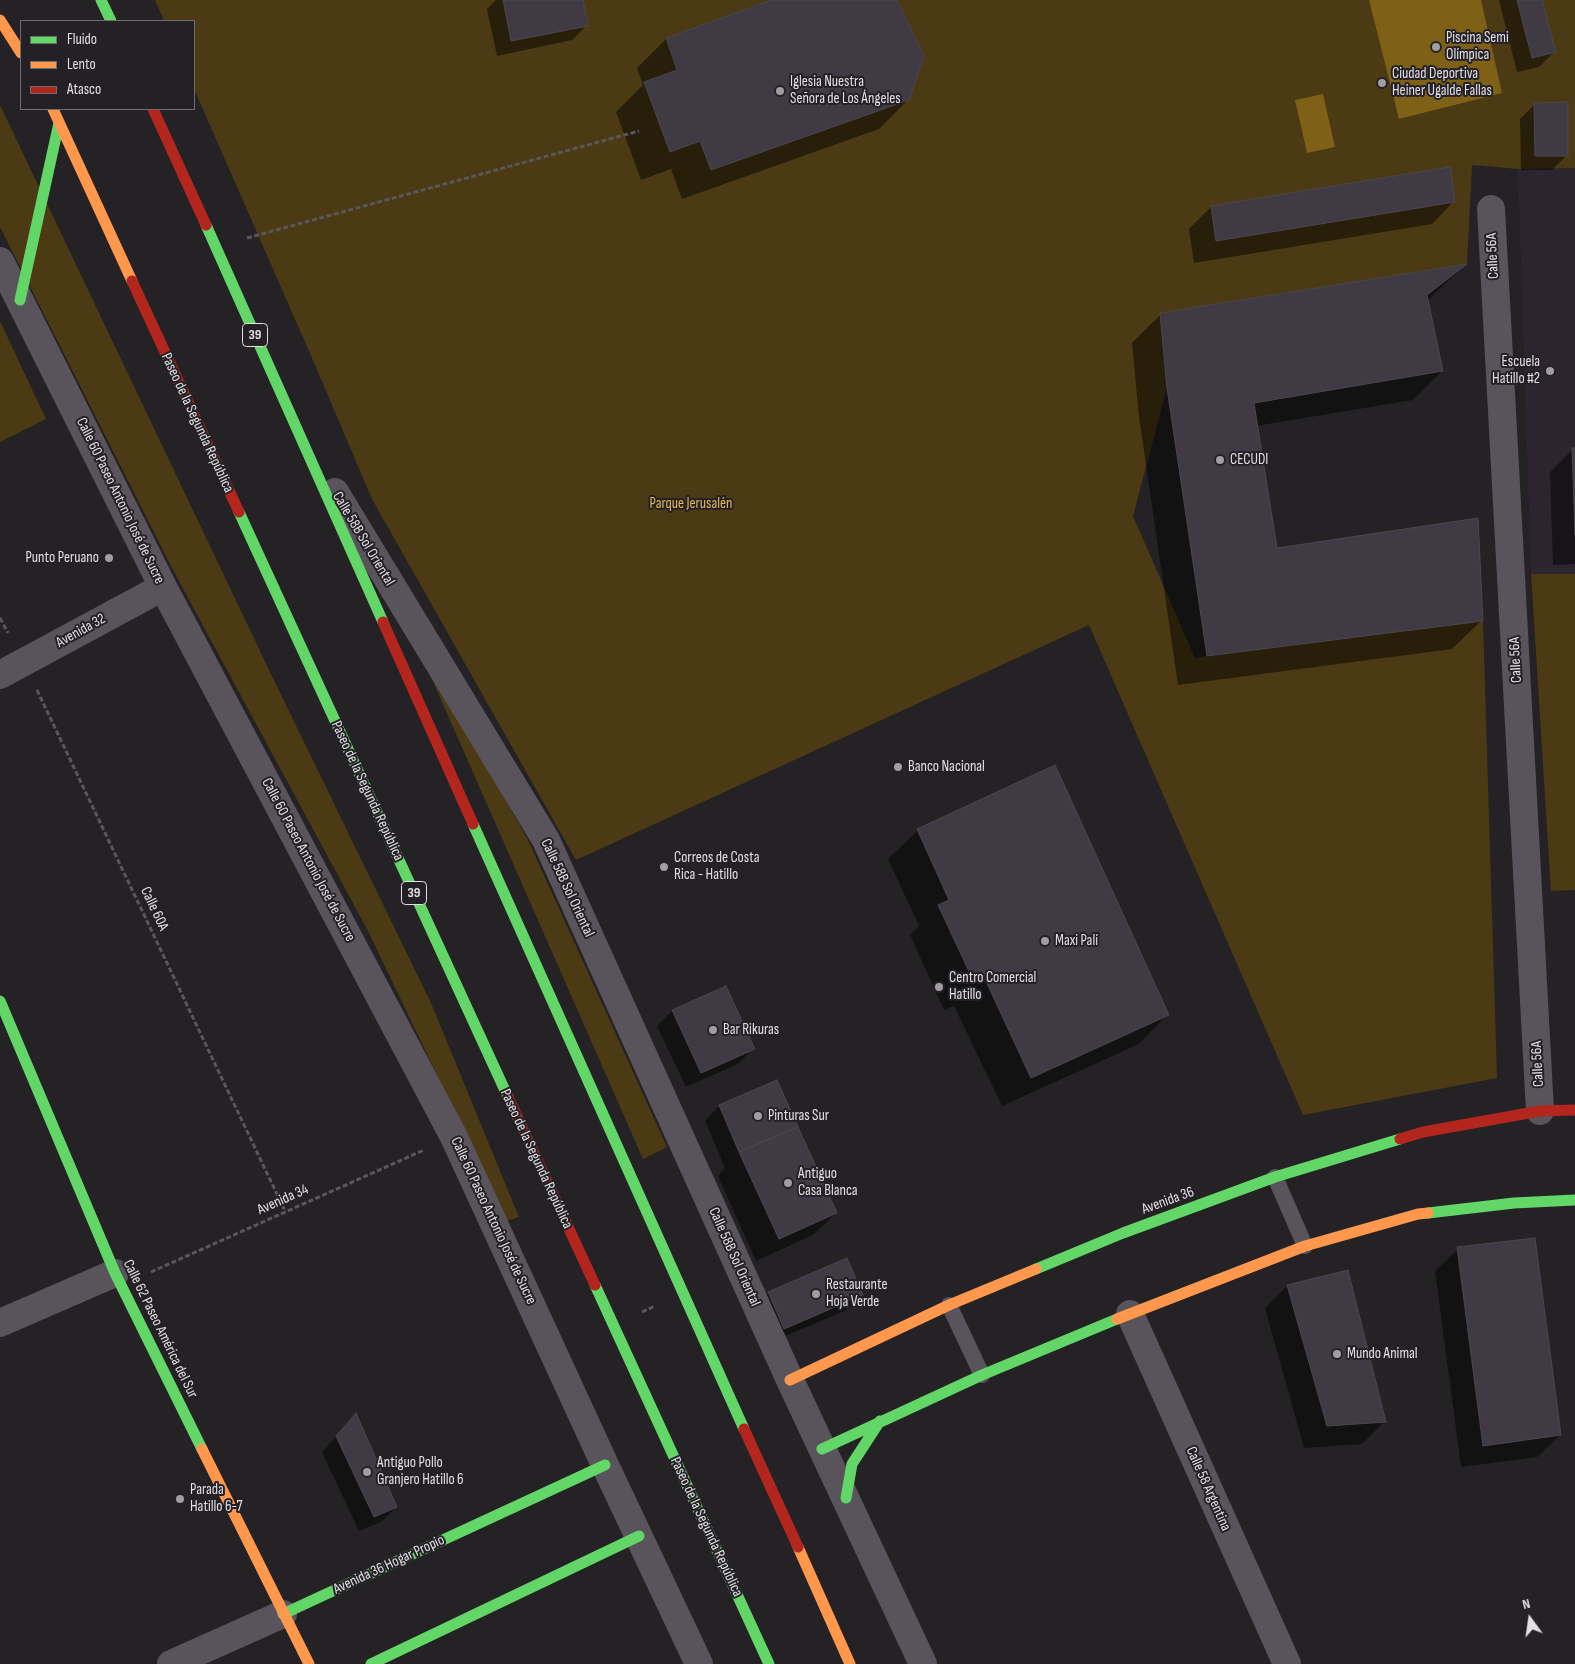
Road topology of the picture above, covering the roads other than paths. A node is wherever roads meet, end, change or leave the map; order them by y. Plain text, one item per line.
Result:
1 (101, 0) edge
2 (0, 20) edge
3 (111, 20) edge
4 (20, 51) edge
5 (53, 110) edge
6 (153, 110) edge
7 (159, 110) edge
8 (59, 123) junction
9 (180, 166) junction
10 (1491, 209) dead end
11 (0, 261) edge
12 (20, 300) junction
13 (294, 424) junction
14 (163, 587) junction
15 (0, 675) edge
16 (0, 1001) edge
17 (1575, 1110) edge
18 (1540, 1111) junction
19 (1275, 1177) junction
20 (1575, 1200) edge
21 (1305, 1246) junction
22 (119, 1279) junction
23 (949, 1306) junction
24 (1130, 1314) junction
25 (0, 1323) edge
26 (982, 1375) junction
27 (790, 1380) junction
28 (880, 1421) junction
29 (822, 1449) junction
30 (605, 1465) junction
31 (846, 1498) junction
32 (639, 1536) junction
33 (283, 1614) junction
34 (172, 1664) edge
35 (309, 1664) edge
36 (371, 1664) edge
37 (699, 1664) edge
38 (769, 1664) edge
39 (850, 1664) edge
40 (923, 1664) edge
41 (1287, 1664) edge

1 - 3 main road
2 - 4 main road
5 - 8 main road, Paseo de la Segunda República / 39
6 - 9 main road, 39
7 - 9 main road
8 - 12 main road
8 - 38 main road, Paseo de la Segunda República / 39
9 - 13 main road, 39
10 - 18 street, Calle 56A
11 - 12 street, Calle 60 Paseo Antonio José de Sucre
12 - 14 street, Calle 60 Paseo Antonio José de Sucre
13 - 27 street, Calle 58B Sol Oriental
13 - 39 main road, 39
14 - 15 street, Avenida 32
14 - 30 street, Calle 60 Paseo Antonio José de Sucre
16 - 22 main road, Calle 62 Paseo América del Sur
17 - 18 main road, Avenida 36
18 - 19 main road, Avenida 36
19 - 21 lane
19 - 23 main road, Avenida 36
20 - 21 main road
21 - 24 main road
22 - 25 street
22 - 33 main road, Calle 62 Paseo América del Sur
23 - 26 lane
23 - 27 main road, Avenida 36
24 - 26 main road
24 - 41 street, Calle 58 Argentina
26 - 28 main road
27 - 29 street
28 - 29 main road
28 - 31 main road
29 - 31 street
30 - 32 street
30 - 33 main road, Avenida 36 Hogar Propio
31 - 40 street
32 - 36 main road
32 - 37 street
33 - 34 street, Avenida 36 Hogar Propio
33 - 35 main road, Calle 62 Paseo América del Sur

